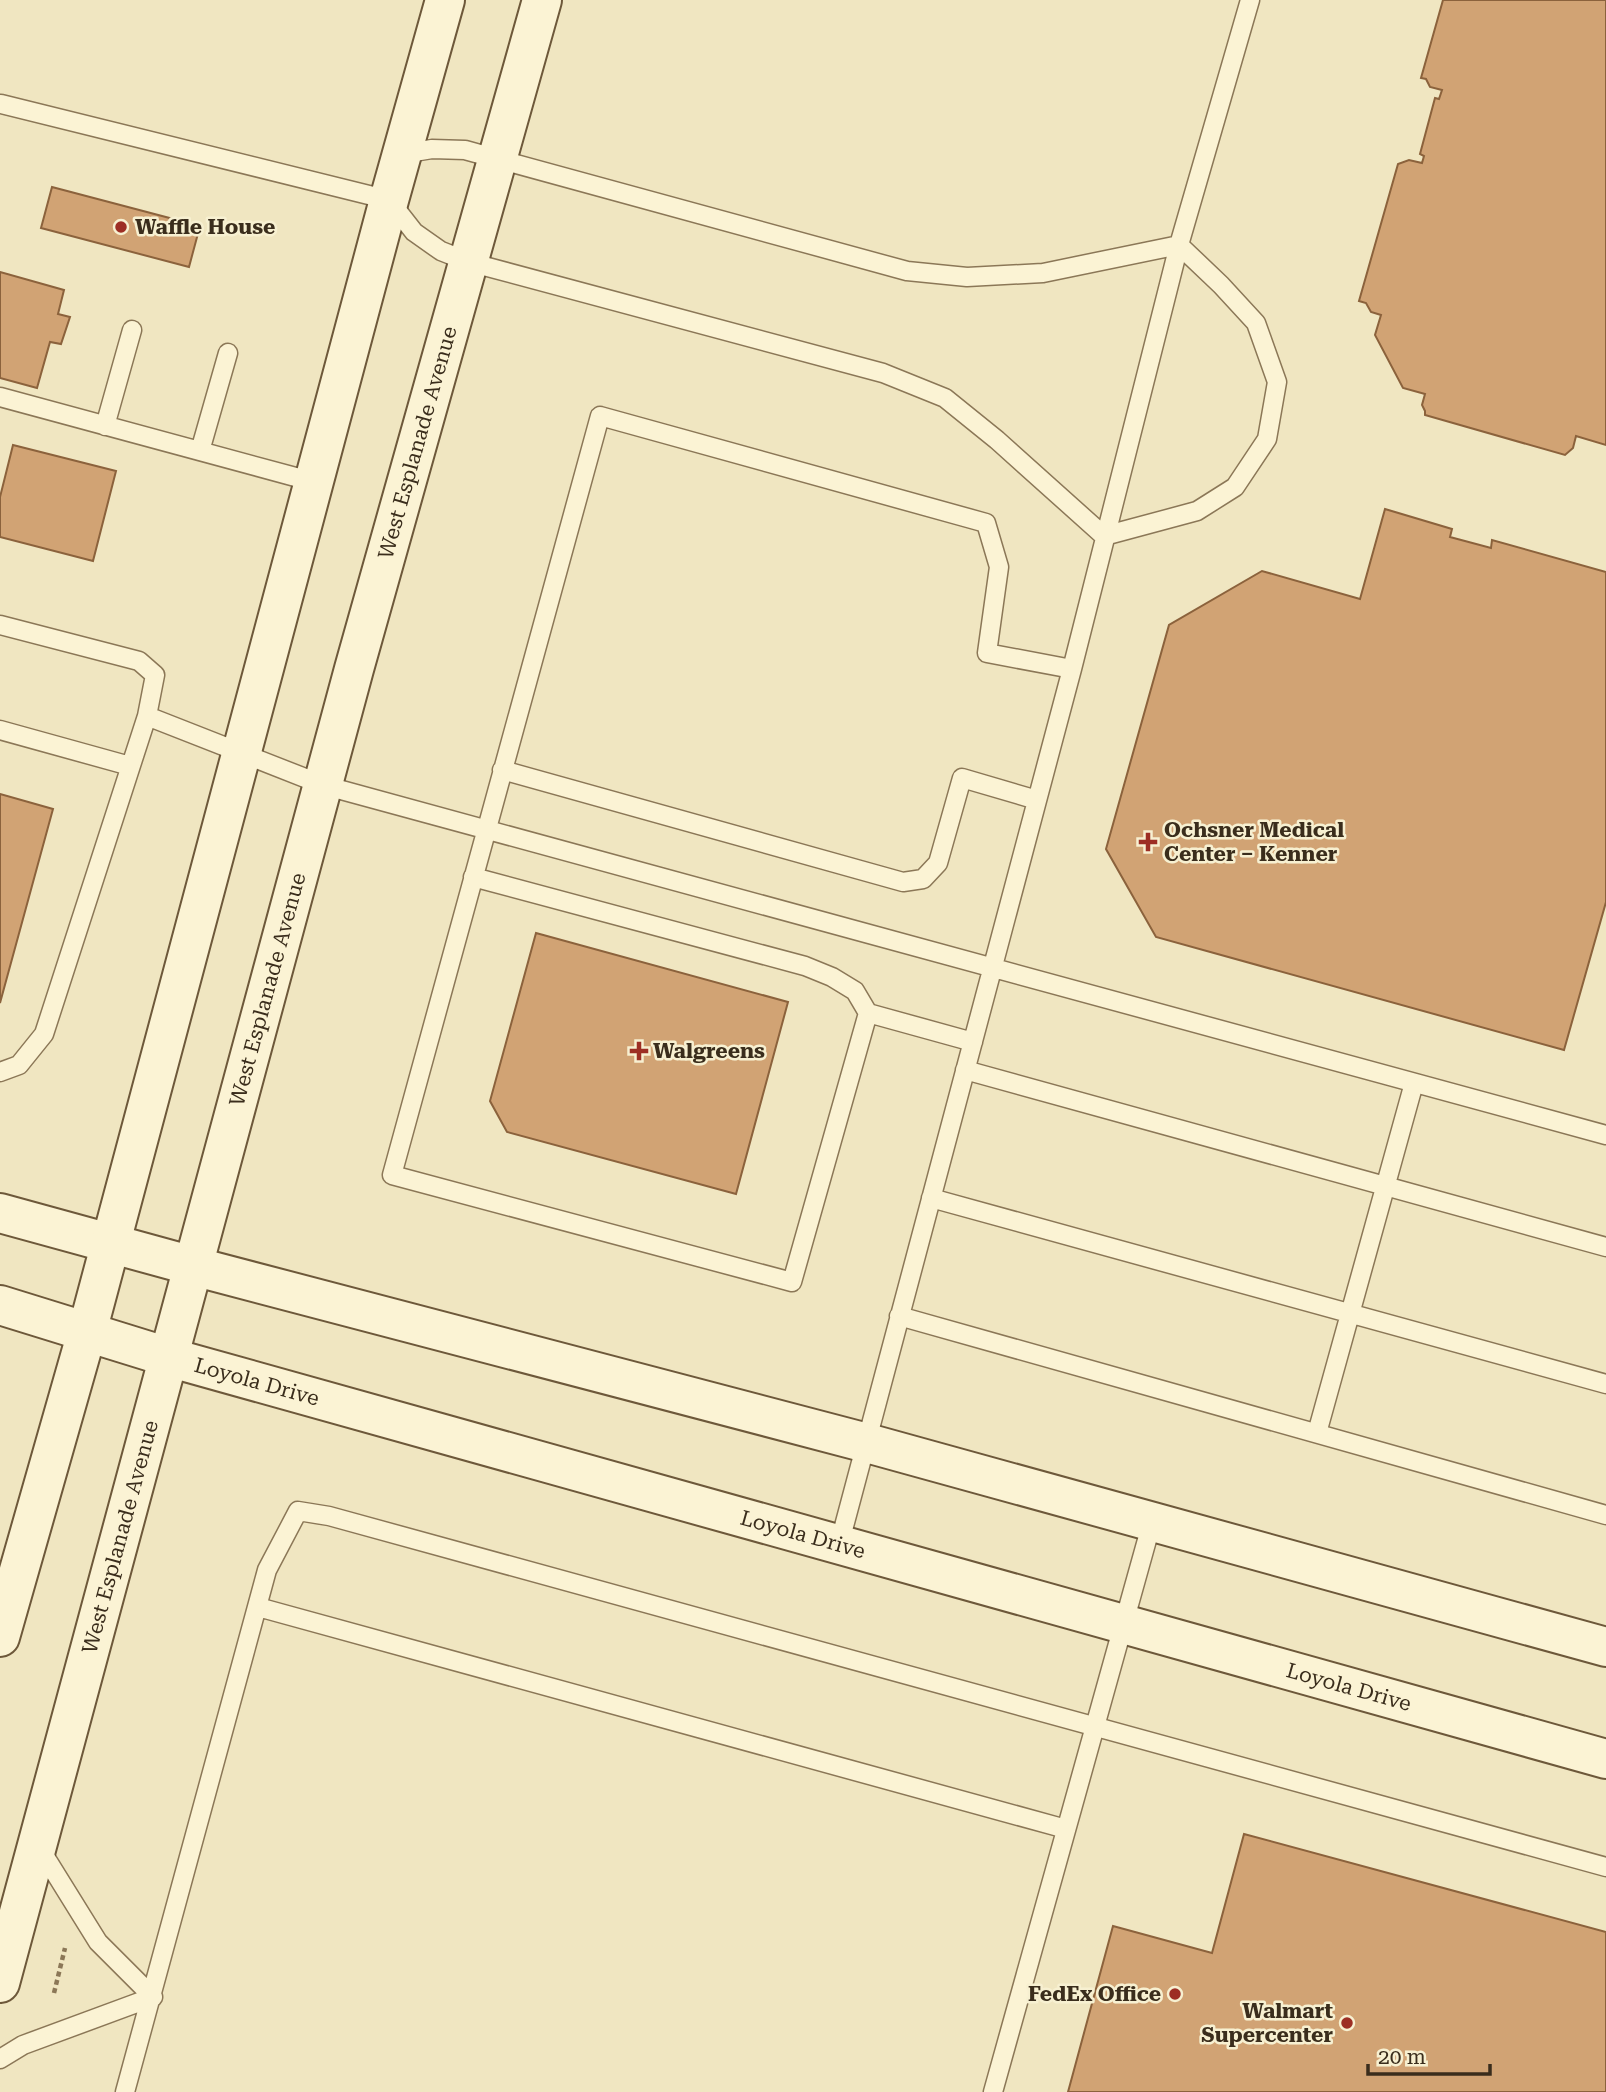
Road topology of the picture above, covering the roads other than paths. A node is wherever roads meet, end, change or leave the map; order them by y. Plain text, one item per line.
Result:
1 (445, 0) edge
2 (542, 0) edge
3 (1250, 0) edge
4 (1, 104) edge
5 (402, 154) junction
6 (498, 160) junction
7 (389, 200) junction
8 (1179, 245) junction
9 (469, 262) junction
10 (132, 330) dead end
11 (228, 353) dead end
12 (0, 397) edge
13 (106, 426) junction
14 (200, 451) junction
15 (314, 482) junction
16 (1104, 536) junction
17 (0, 625) edge
18 (1072, 669) junction
19 (146, 716) junction
20 (0, 730) edge
21 (243, 753) junction
22 (130, 766) junction
23 (502, 770) junction
24 (323, 785) junction
25 (1037, 800) junction
26 (486, 830) junction
27 (473, 877) junction
28 (992, 968) junction
29 (868, 1013) junction
30 (973, 1042) junction
31 (965, 1070) junction
32 (0, 1072) edge
33 (1414, 1083) junction
34 (1606, 1135) edge
35 (1385, 1187) junction
36 (931, 1198) junction
37 (0, 1213) edge
38 (110, 1243) junction
39 (1606, 1247) edge
40 (193, 1266) junction
41 (0, 1305) edge
42 (1350, 1315) junction
43 (899, 1316) junction
44 (87, 1332) junction
45 (168, 1357) junction
46 (1606, 1384) edge
47 (1317, 1433) junction
48 (867, 1443) junction
49 (1606, 1515) edge
50 (1152, 1522) junction
51 (839, 1545) junction
52 (258, 1607) junction
53 (1123, 1624) junction
54 (0, 1637) edge
55 (1606, 1647) edge
56 (1095, 1726) junction
57 (1606, 1759) edge
58 (1066, 1829) junction
59 (37, 1845) junction
60 (1606, 1867) edge
61 (1, 1976) edge
62 (153, 1997) junction
63 (0, 2059) edge
64 (125, 2092) edge
65 (993, 2092) edge

1 - 5 main road
2 - 6 main road, West Esplanade Avenue
3 - 8 lane
4 - 7 lane
5 - 6 lane
5 - 7 main road
6 - 8 lane
6 - 9 main road, West Esplanade Avenue
7 - 9 lane
7 - 15 main road
8 - 16 lane
8 - 16 lane
9 - 16 lane
9 - 24 main road, West Esplanade Avenue
10 - 13 lane
11 - 14 lane
12 - 13 lane
13 - 14 lane
14 - 15 lane
15 - 21 main road
16 - 18 lane
17 - 19 lane
18 - 23 lane
18 - 25 lane
19 - 21 lane
19 - 22 lane
20 - 22 lane
21 - 24 lane
21 - 38 main road
22 - 32 lane
23 - 25 lane
23 - 26 lane
24 - 26 lane
24 - 40 main road, West Esplanade Avenue
25 - 28 lane
26 - 27 lane
26 - 28 lane
27 - 29 lane
27 - 29 lane
28 - 30 lane
28 - 33 lane
29 - 30 lane
30 - 31 lane
31 - 35 lane
31 - 36 lane
33 - 34 lane
33 - 35 lane
35 - 39 lane
35 - 42 lane
36 - 42 lane
36 - 43 lane
37 - 38 main road
38 - 40 main road
38 - 44 main road
40 - 45 main road, West Esplanade Avenue
40 - 48 main road
41 - 44 main road, Loyola Drive
42 - 46 lane
42 - 47 lane
43 - 47 lane
43 - 48 lane
44 - 45 main road, Loyola Drive
44 - 54 main road
45 - 51 main road, Loyola Drive
45 - 59 main road, West Esplanade Avenue
47 - 49 lane
48 - 50 main road
48 - 51 lane
50 - 53 lane
50 - 55 main road
51 - 53 main road, Loyola Drive
52 - 56 lane
52 - 58 lane
52 - 62 lane
53 - 56 lane
53 - 57 main road, Loyola Drive
56 - 58 lane
56 - 60 lane
58 - 65 lane
59 - 61 main road, West Esplanade Avenue
59 - 62 lane
62 - 63 lane
62 - 64 lane

